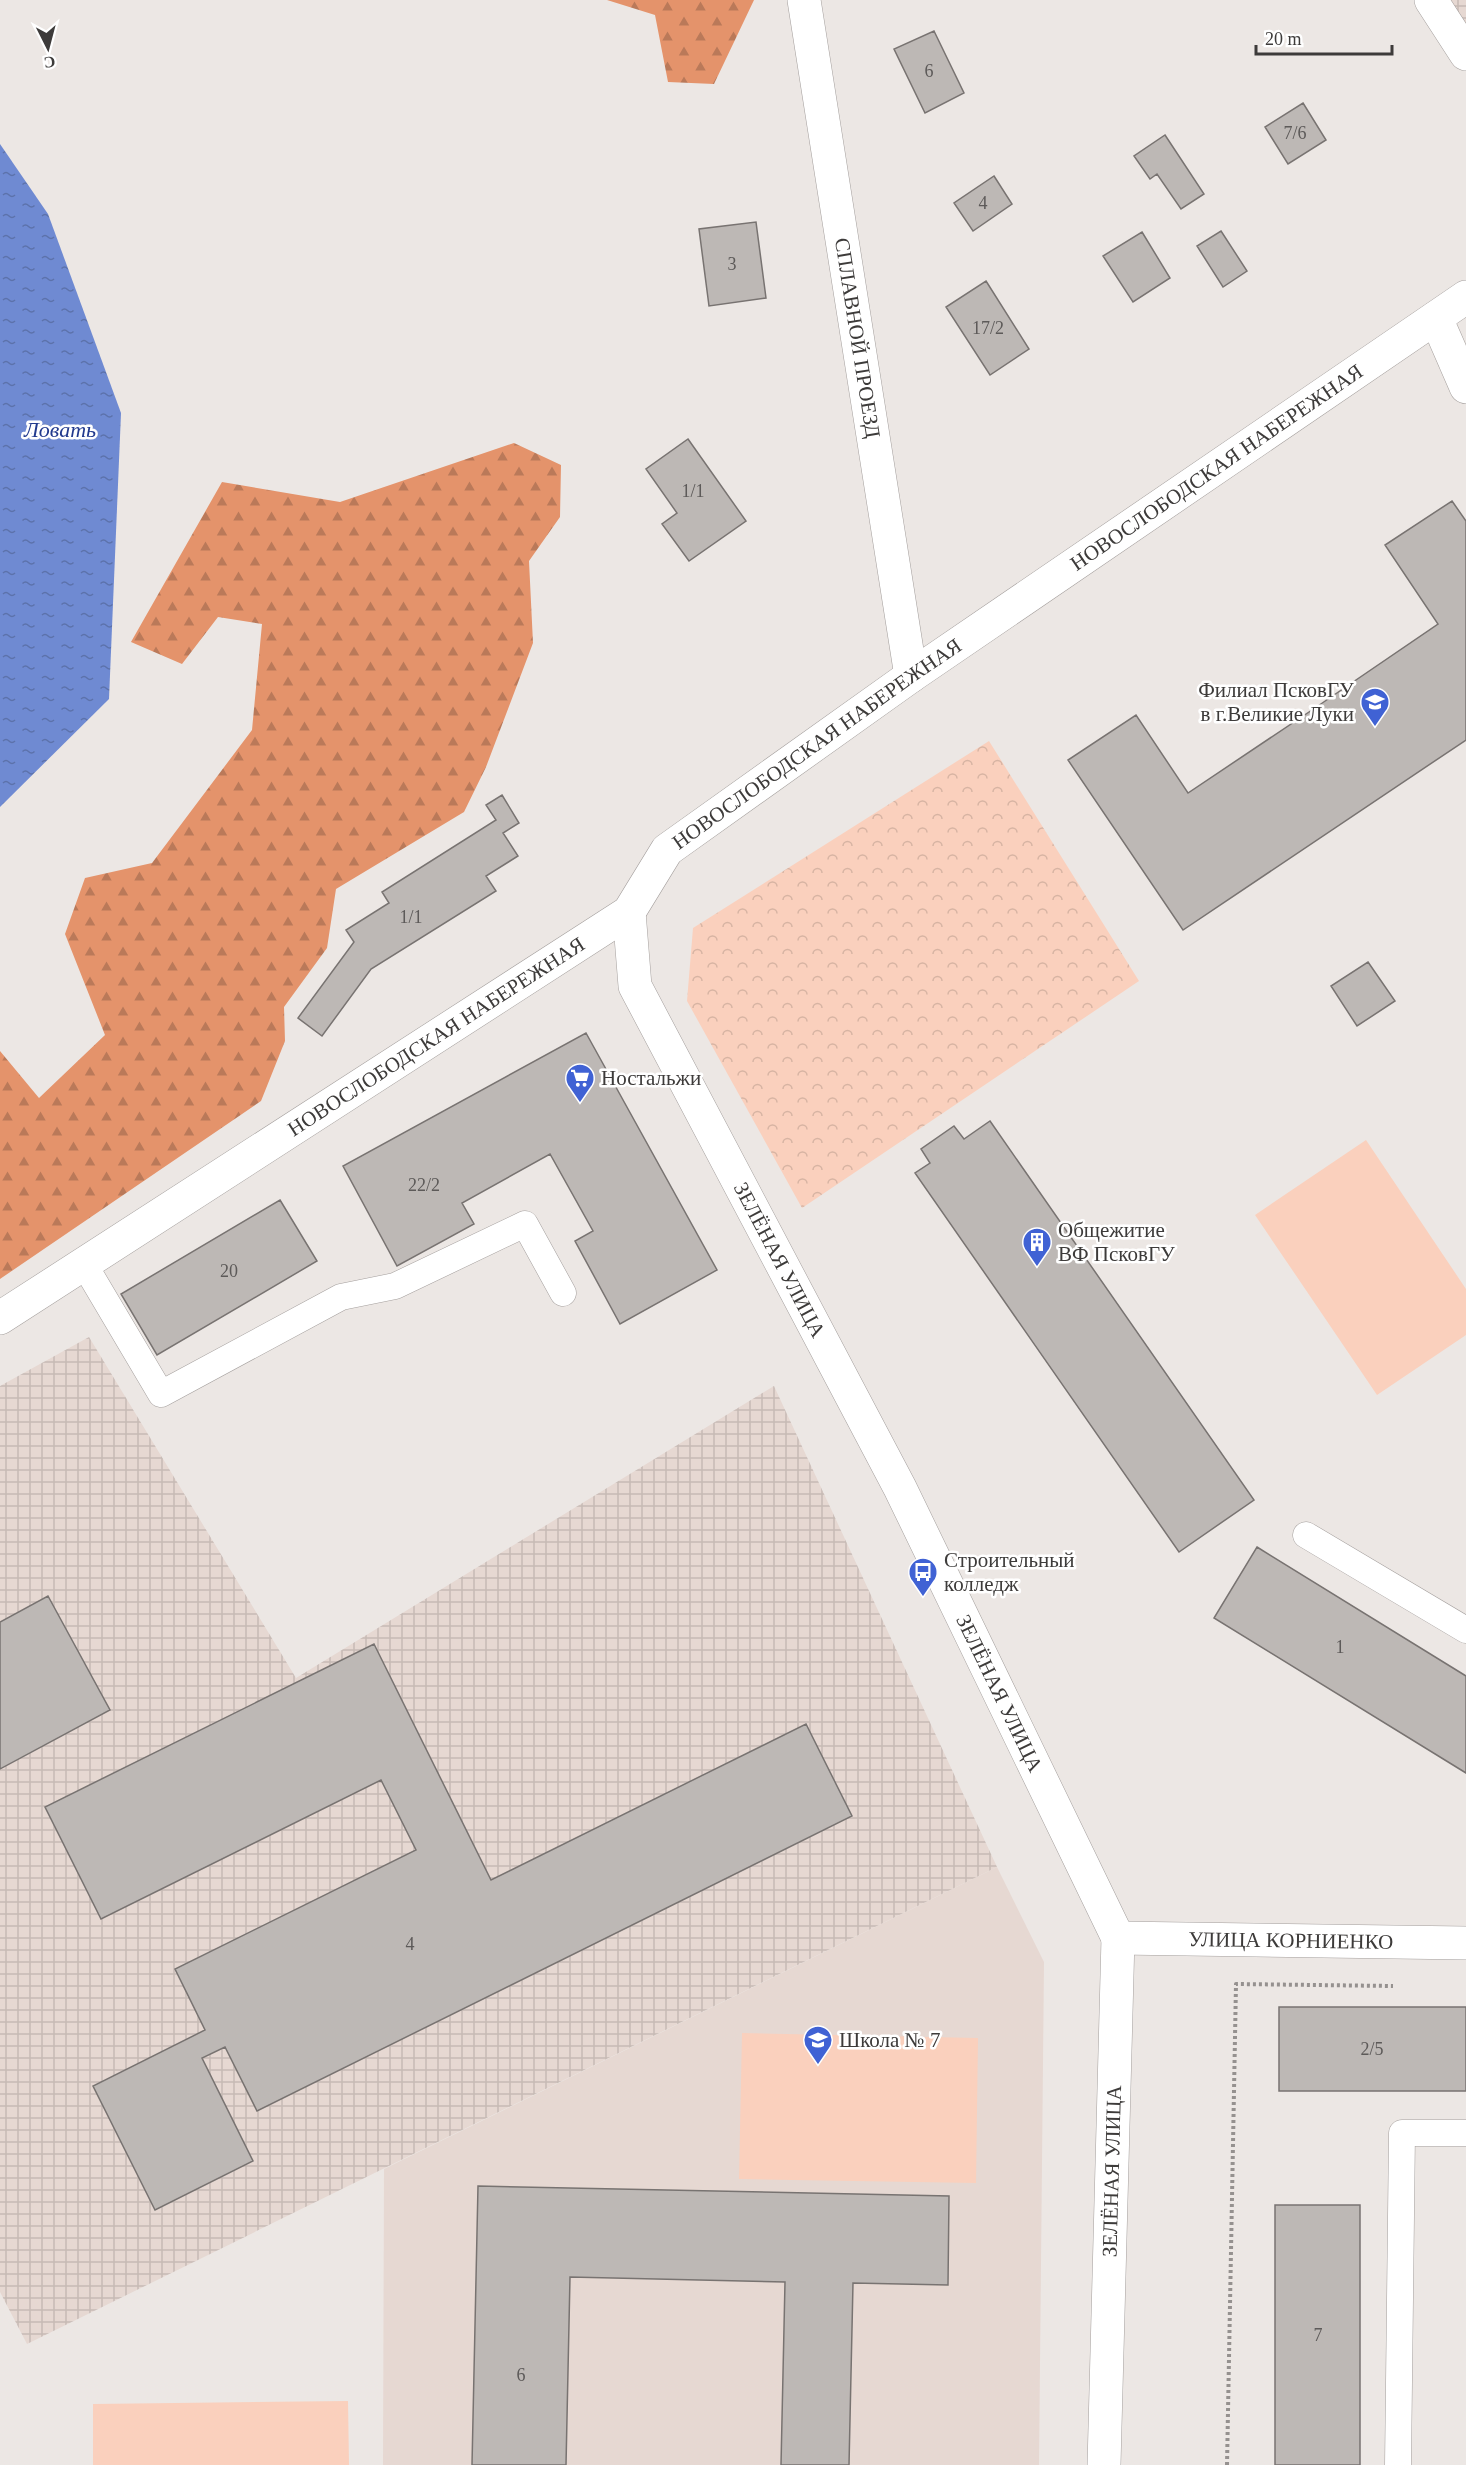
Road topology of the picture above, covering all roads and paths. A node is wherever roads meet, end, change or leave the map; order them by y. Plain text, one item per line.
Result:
1 (804, 0) edge
2 (1431, 0) edge
3 (1466, 54) edge
4 (1466, 297) edge
5 (1436, 318) junction
6 (1466, 387) edge
7 (911, 676) junction
8 (629, 912) junction
9 (84, 1264) junction
10 (563, 1293) dead end
11 (0, 1318) edge
12 (1306, 1535) dead end
13 (1466, 1630) edge
14 (1118, 1938) junction
15 (1466, 1943) edge
16 (1397, 1986) dead end
17 (1466, 2133) edge
18 (1104, 2465) edge
19 (1227, 2465) edge
20 (1398, 2465) edge

1 - 7 street, СПЛАВНОЙ ПРОЕЗД
2 - 3 street
4 - 5 street, НОВОСЛОБОДСКАЯ НАБЕРЕЖНАЯ
5 - 6 street
5 - 7 street, НОВОСЛОБОДСКАЯ НАБЕРЕЖНАЯ
7 - 8 street, НОВОСЛОБОДСКАЯ НАБЕРЕЖНАЯ
8 - 9 street, НОВОСЛОБОДСКАЯ НАБЕРЕЖНАЯ
8 - 14 street, ЗЕЛЁНАЯ УЛИЦА
9 - 10 lane
9 - 11 street, НОВОСЛОБОДСКАЯ НАБЕРЕЖНАЯ
12 - 13 lane
14 - 15 street, УЛИЦА КОРНИЕНКО
14 - 18 street, ЗЕЛЁНАЯ УЛИЦА
16 - 19 path
17 - 20 lane

